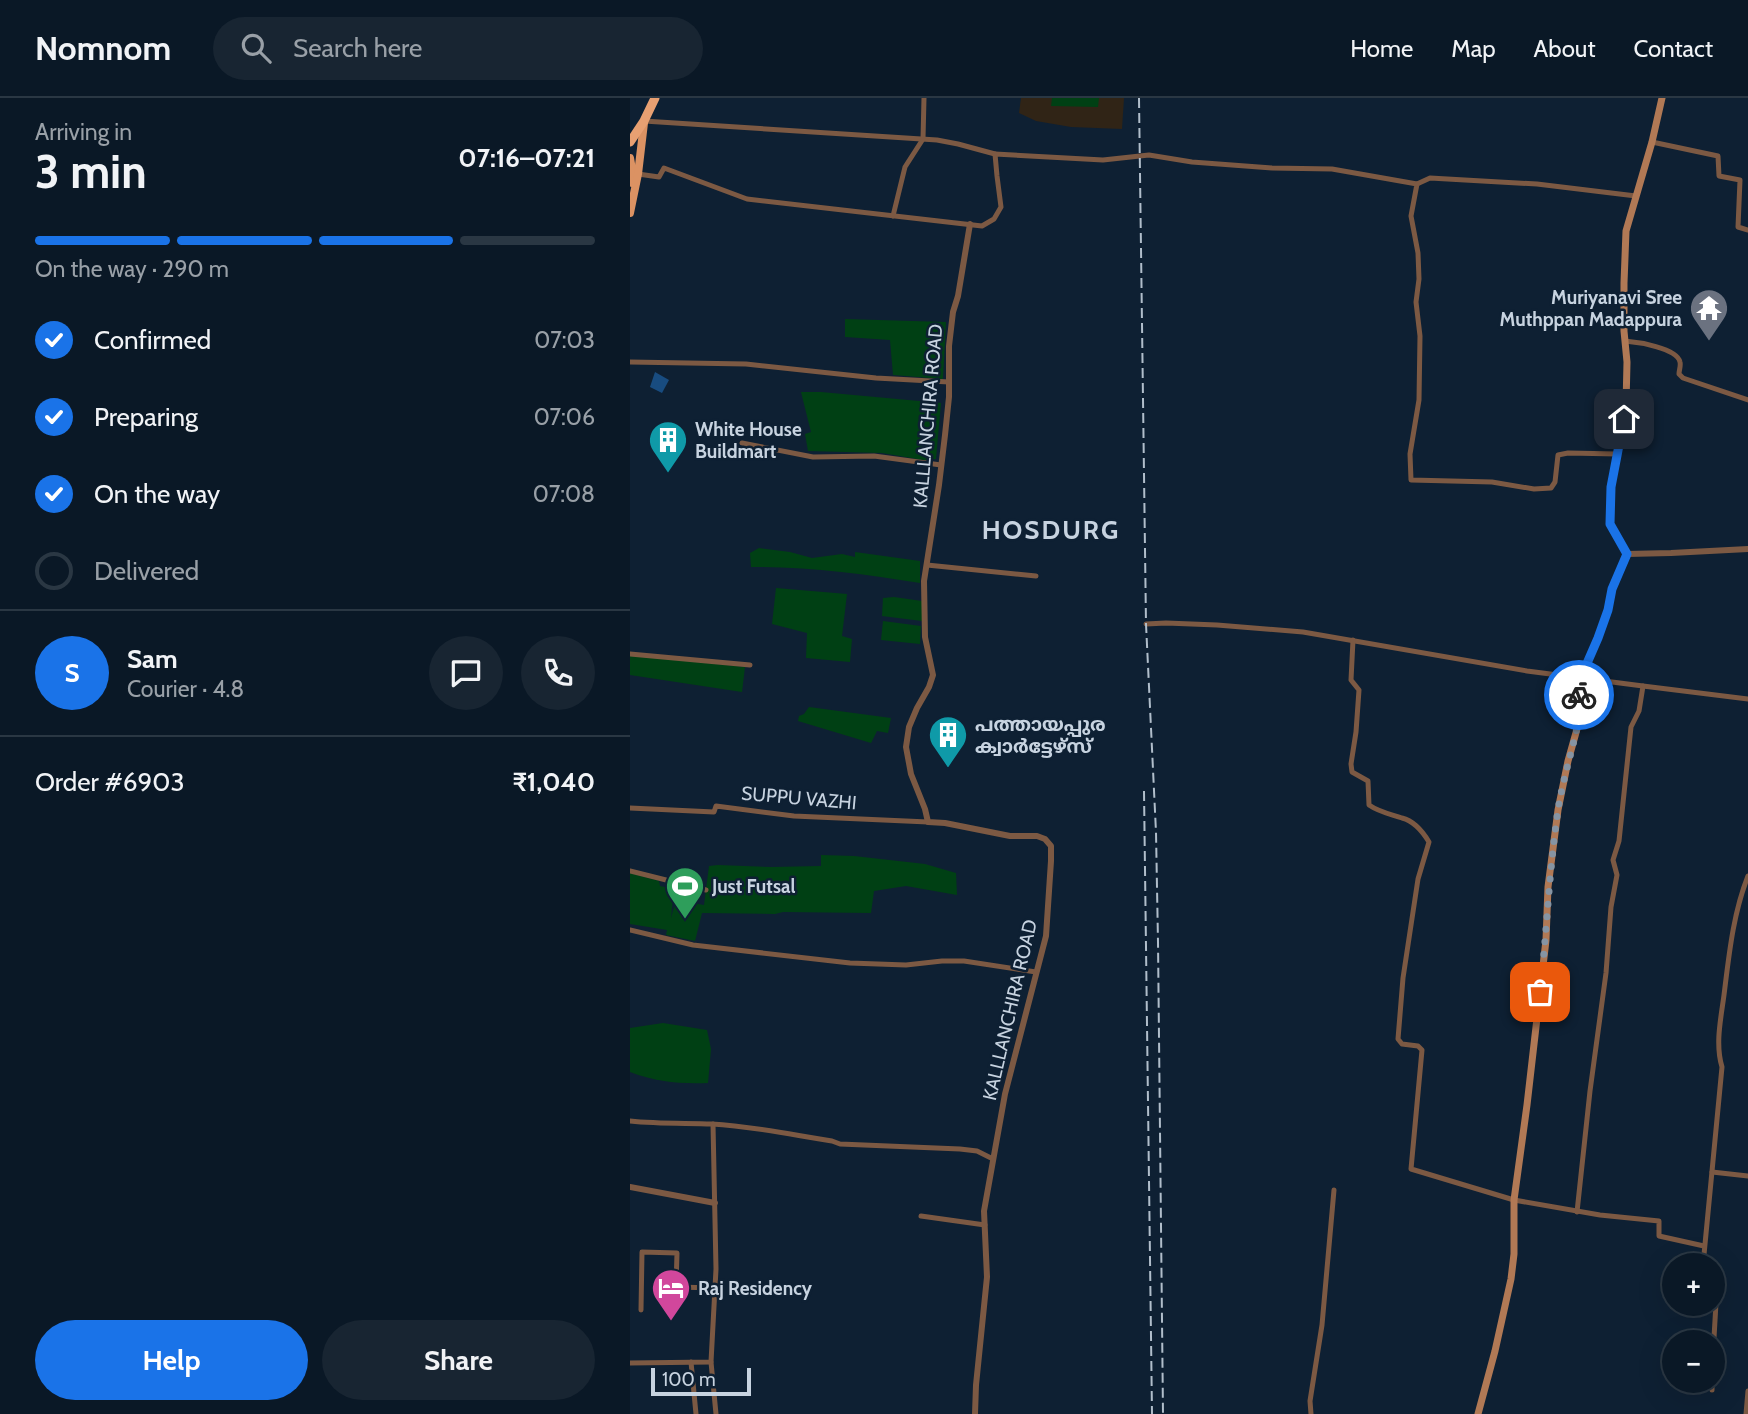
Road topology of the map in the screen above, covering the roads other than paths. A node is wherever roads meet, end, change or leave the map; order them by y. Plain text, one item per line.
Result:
1 (655, 98) edge
2 (923, 98) edge
3 (1662, 98) edge
4 (644, 121) junction
5 (923, 139) junction
6 (630, 142) edge
7 (1652, 142) junction
8 (996, 154) junction
9 (630, 158) edge
10 (638, 174) junction
11 (1417, 184) junction
12 (1636, 196) junction
13 (630, 211) edge
14 (893, 216) junction
15 (970, 224) junction
16 (1748, 230) edge
17 (1625, 341) junction
18 (630, 362) edge
19 (949, 382) junction
20 (1748, 400) edge
21 (742, 443) dead end
22 (1618, 454) junction
23 (941, 465) junction
24 (1748, 549) edge
25 (1627, 554) junction
26 (927, 565) junction
27 (1036, 576) dead end
28 (1146, 624) dead end
29 (1353, 640) junction
30 (630, 653) edge
31 (750, 665) dead end
32 (1581, 677) junction
33 (1643, 685) junction
34 (1748, 699) edge
35 (630, 808) edge
36 (928, 822) junction
37 (630, 871) edge
38 (1748, 876) edge
39 (706, 890) dead end
40 (1739, 903) junction
41 (1748, 904) edge
42 (630, 930) edge
43 (1036, 972) junction
44 (630, 1121) edge
45 (713, 1125) junction
46 (993, 1159) junction
47 (1712, 1172) junction
48 (1748, 1176) edge
49 (630, 1187) edge
50 (1334, 1190) dead end
51 (1514, 1200) junction
52 (715, 1203) junction
53 (1577, 1212) junction
54 (921, 1216) dead end
55 (985, 1225) junction
56 (1704, 1246) junction
57 (1704, 1253) edge
58 (716, 1288) junction
59 (640, 1310) dead end
60 (691, 1362) junction
61 (711, 1362) junction
62 (630, 1363) edge
63 (1748, 1391) edge
64 (696, 1414) edge
65 (716, 1414) edge
66 (975, 1414) edge
67 (1311, 1414) edge
68 (1478, 1414) edge
69 (1746, 1414) edge

1 - 4 highway
2 - 5 street
3 - 7 main road
4 - 5 street
4 - 6 highway
4 - 10 main road
5 - 8 street
5 - 14 street
7 - 12 main road
7 - 16 street
8 - 11 street
8 - 15 street
9 - 13 main road
10 - 13 main road
10 - 14 street
11 - 12 street
11 - 22 street
12 - 17 main road
14 - 15 street
15 - 19 street, KALLLANCHIRA ROAD
17 - 20 street
17 - 22 main road
18 - 19 street
19 - 23 street, KALLLANCHIRA ROAD
21 - 23 street
22 - 25 main road
23 - 26 street, KALLLANCHIRA ROAD
24 - 25 street
25 - 32 main road
26 - 27 street
26 - 36 street, KALLLANCHIRA ROAD
28 - 29 street
29 - 32 street
29 - 51 street
30 - 31 street
32 - 33 street
32 - 51 main road
33 - 34 street
33 - 53 street
35 - 36 street, SUPPU VAZHI
36 - 43 street, KALLLANCHIRA ROAD
37 - 39 street
38 - 40 street
40 - 41 street
40 - 47 street
42 - 43 street
43 - 46 street, KALLLANCHIRA ROAD
44 - 45 street
45 - 46 street
45 - 52 street
46 - 55 street, KALLLANCHIRA ROAD
47 - 48 street
47 - 56 street
49 - 52 street
50 - 67 street
51 - 53 street
51 - 68 main road
52 - 58 street
53 - 56 street
54 - 55 street
55 - 66 street, KALLLANCHIRA ROAD
56 - 57 street
58 - 59 street
58 - 61 street
60 - 61 street
60 - 62 street
60 - 64 street
61 - 65 street
63 - 69 street

